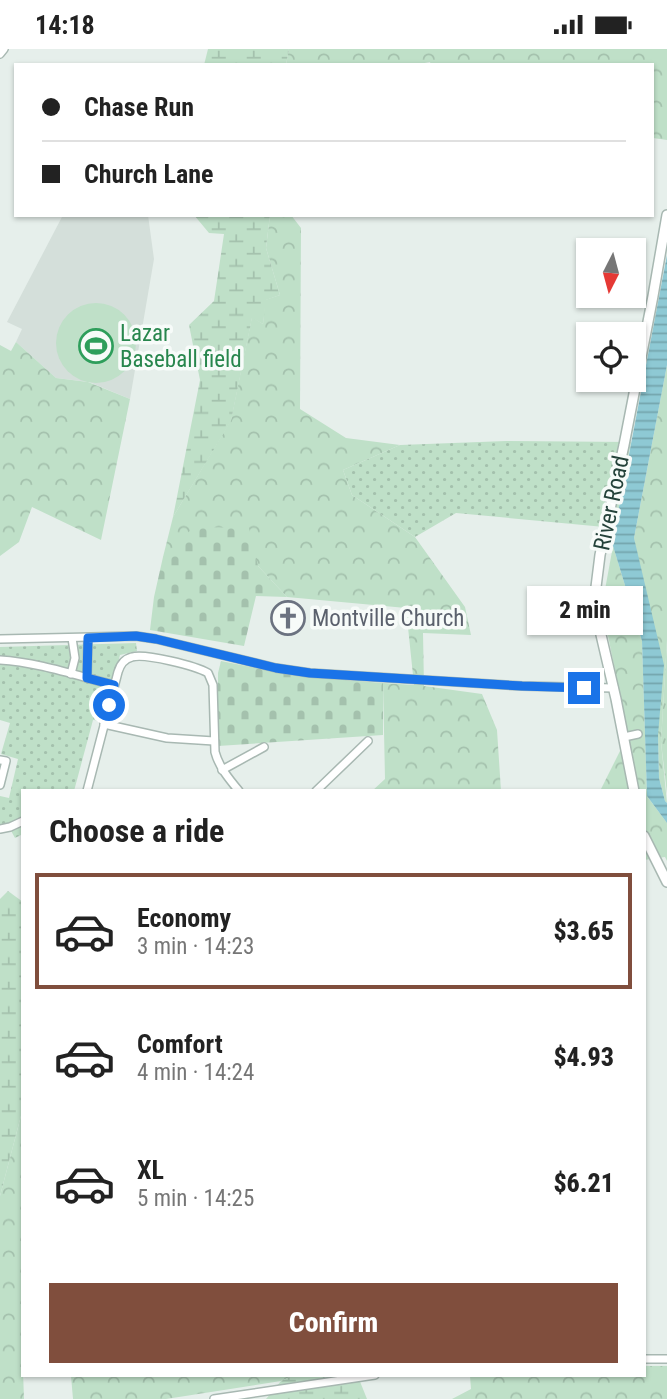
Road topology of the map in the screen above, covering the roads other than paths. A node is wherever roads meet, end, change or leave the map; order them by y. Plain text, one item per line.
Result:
1 (4, 49) edge
2 (0, 54) edge
3 (667, 215) edge
4 (72, 638) junction
5 (88, 638) junction
6 (0, 639) edge
7 (0, 660) edge
8 (71, 674) junction
9 (87, 678) junction
10 (114, 685) junction
11 (614, 688) junction
12 (104, 724) junction
13 (638, 734) dead end
14 (624, 737) junction
15 (214, 741) junction
16 (368, 741) dead end
17 (264, 747) dead end
18 (0, 760) edge
19 (222, 770) junction
20 (0, 785) edge
21 (88, 789) edge
22 (237, 789) edge
23 (318, 789) edge
24 (634, 789) edge
25 (21, 822) edge
26 (0, 828) edge
27 (646, 840) edge
28 (667, 882) edge
29 (646, 1359) edge
30 (667, 1359) edge
31 (362, 1377) edge
32 (214, 1399) edge

1 - 2 street
3 - 11 street, River Road
4 - 5 street
4 - 6 street
4 - 8 street
5 - 9 street
5 - 11 street
7 - 8 street
8 - 9 street
9 - 10 street
10 - 12 street
10 - 15 street
11 - 14 street, River Road
12 - 15 street
12 - 21 street
13 - 14 street
14 - 24 street, River Road
15 - 19 street
16 - 23 street
17 - 19 street
18 - 20 street
19 - 22 street
25 - 26 street
27 - 28 street
29 - 30 street
31 - 32 street

